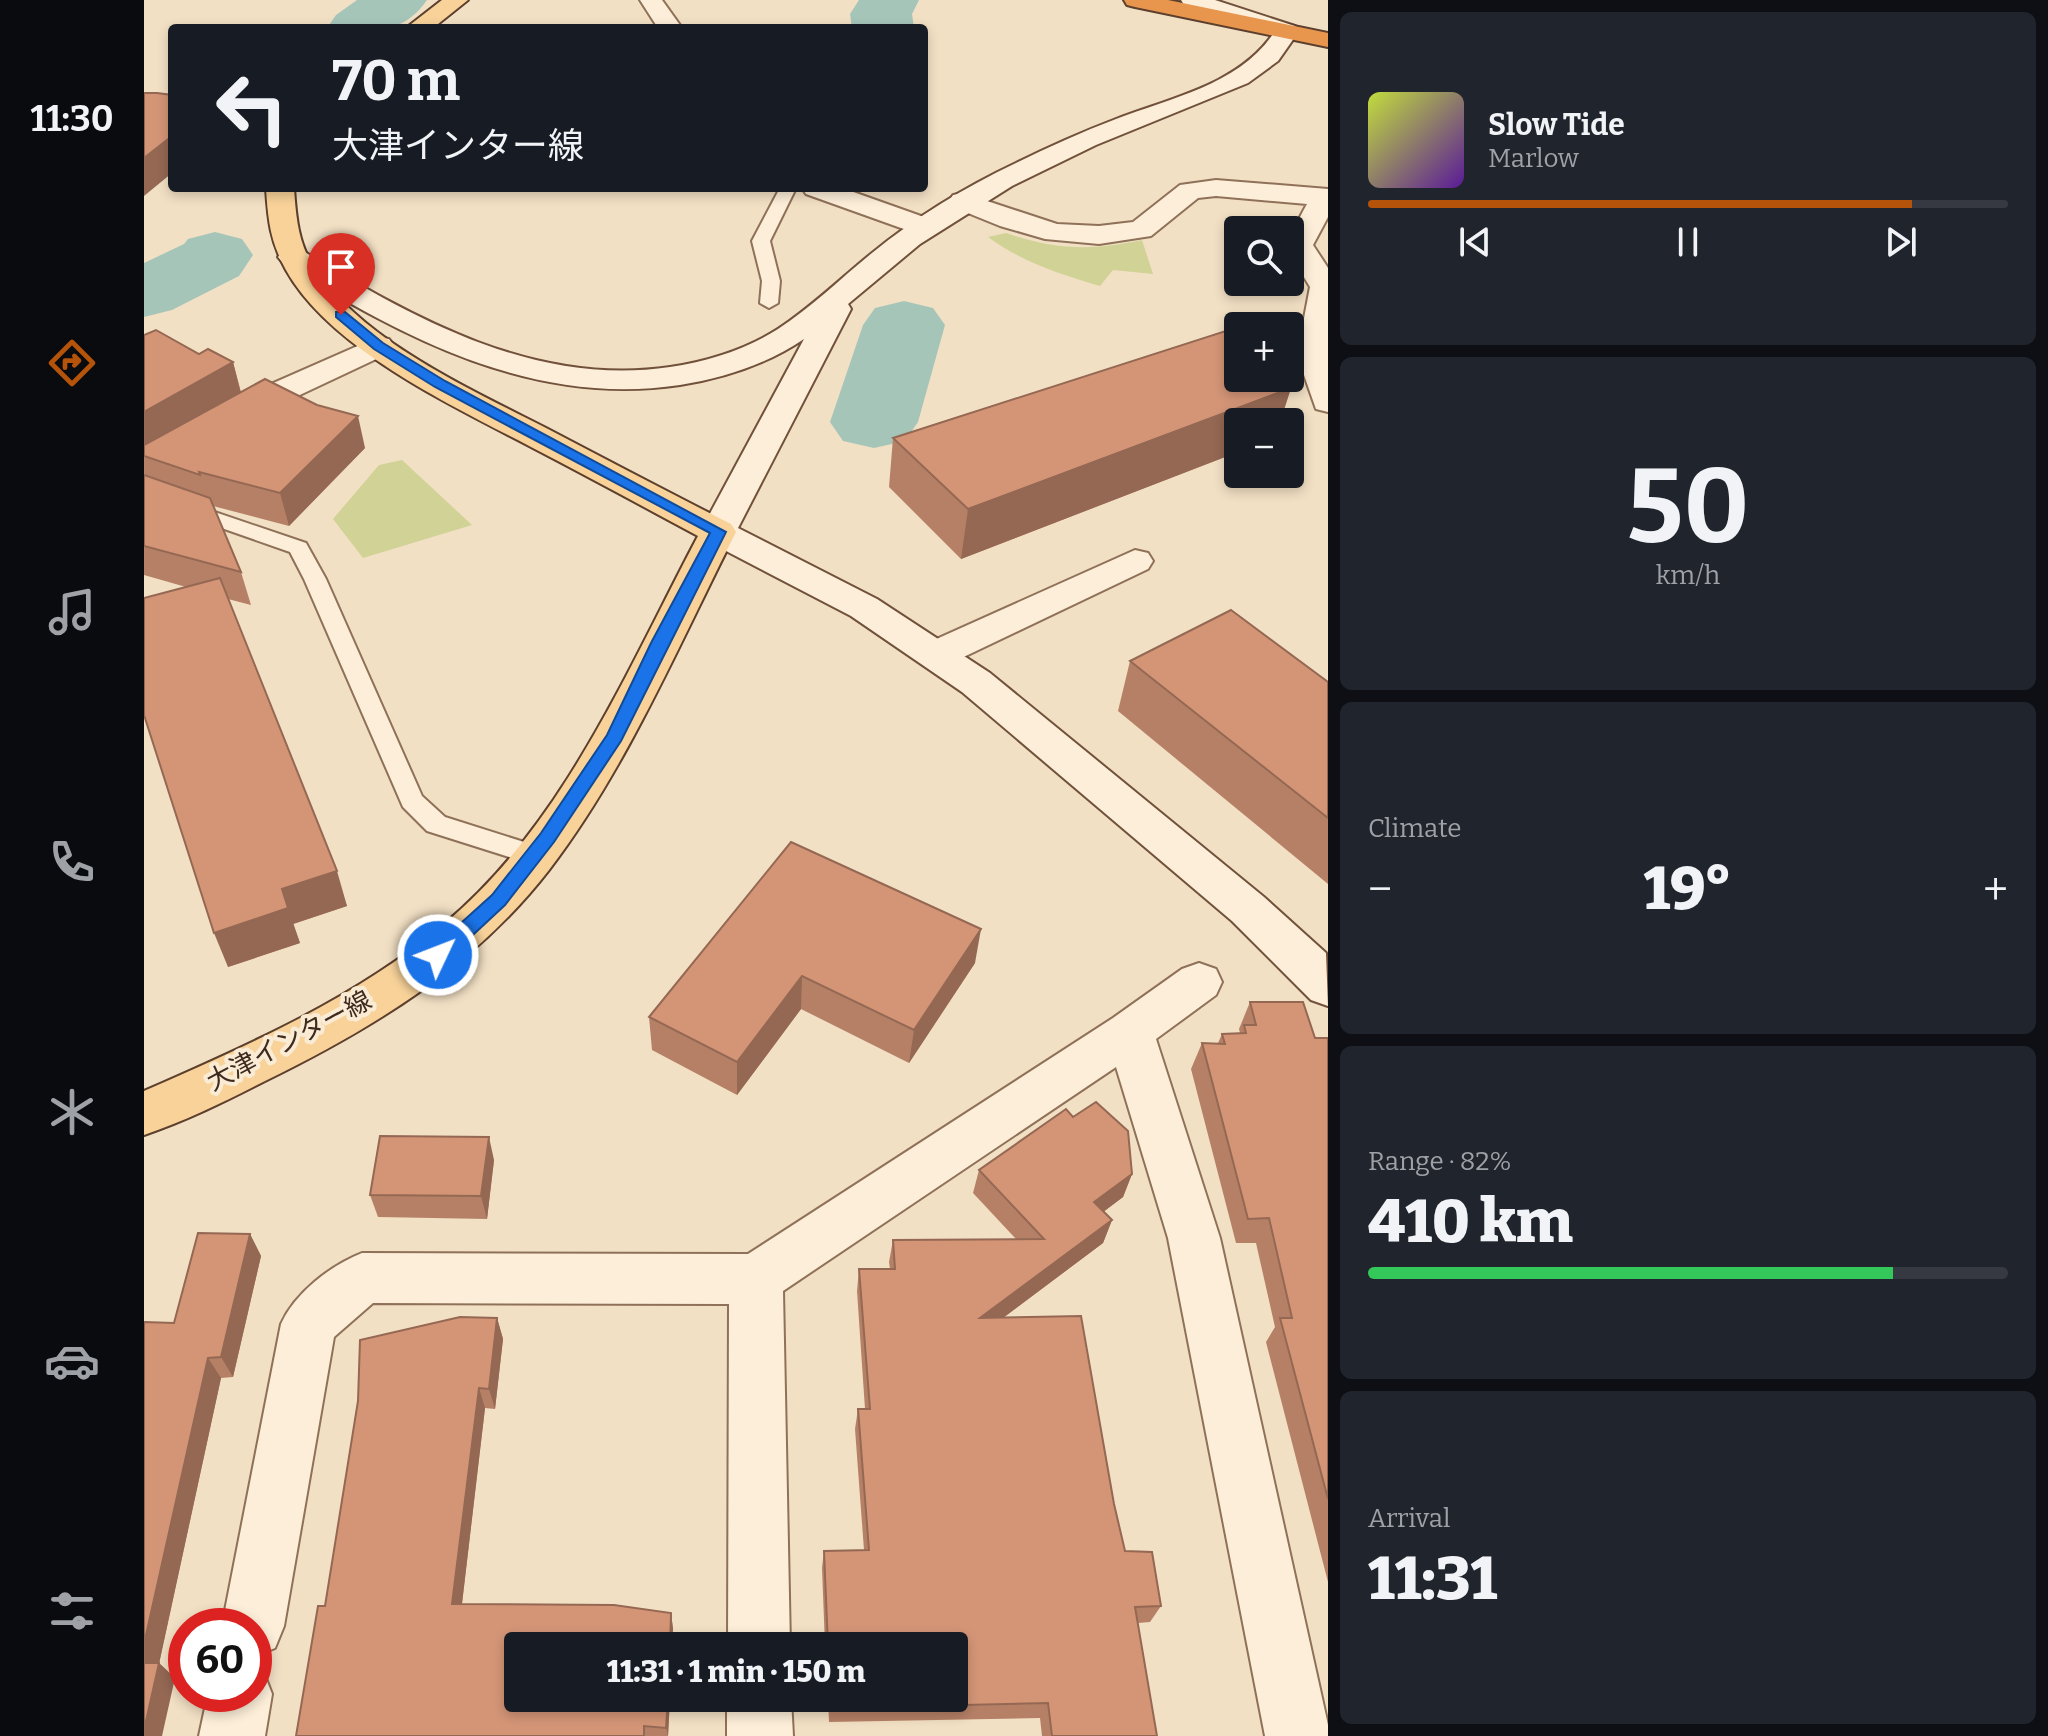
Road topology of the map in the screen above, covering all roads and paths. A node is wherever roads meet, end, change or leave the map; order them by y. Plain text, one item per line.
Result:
1 (457, 0) edge
2 (651, 0) edge
3 (1135, 0) edge
4 (1192, 0) edge
5 (424, 24) edge
6 (667, 24) edge
7 (1287, 31) junction
8 (1328, 40) edge
9 (279, 192) edge
10 (786, 192) edge
11 (827, 192) edge
12 (1327, 197) edge
13 (963, 201) junction
14 (925, 227) junction
15 (293, 257) junction
16 (849, 291) junction
17 (769, 303) dead end
18 (378, 346) junction
19 (1327, 398) edge
20 (144, 468) edge
21 (144, 494) edge
22 (718, 532) junction
23 (1135, 561) dead end
24 (937, 654) junction
25 (534, 855) junction
26 (1199, 982) dead end
27 (1328, 987) edge
28 (1130, 1032) junction
29 (144, 1114) edge
30 (756, 1279) junction
31 (256, 1608) edge
32 (759, 1632) edge
33 (237, 1712) edge
34 (759, 1712) edge
35 (232, 1736) edge
36 (760, 1736) edge
37 (1298, 1736) edge

1 - 5 main road
2 - 6 street
3 - 7 highway
4 - 7 street
7 - 8 highway
7 - 13 street
9 - 15 main road
10 - 17 lane
11 - 14 street
12 - 13 street
12 - 19 street
13 - 14 street
14 - 16 street
15 - 16 street
15 - 18 main road
16 - 22 street
18 - 20 street
18 - 22 main road
21 - 25 lane
22 - 24 street
22 - 25 main road, 大津インター線
23 - 24 street
24 - 27 street
25 - 29 main road, 大津インター線
26 - 28 street
28 - 30 street
28 - 37 street
30 - 31 street
30 - 32 street
33 - 35 street
34 - 36 street

